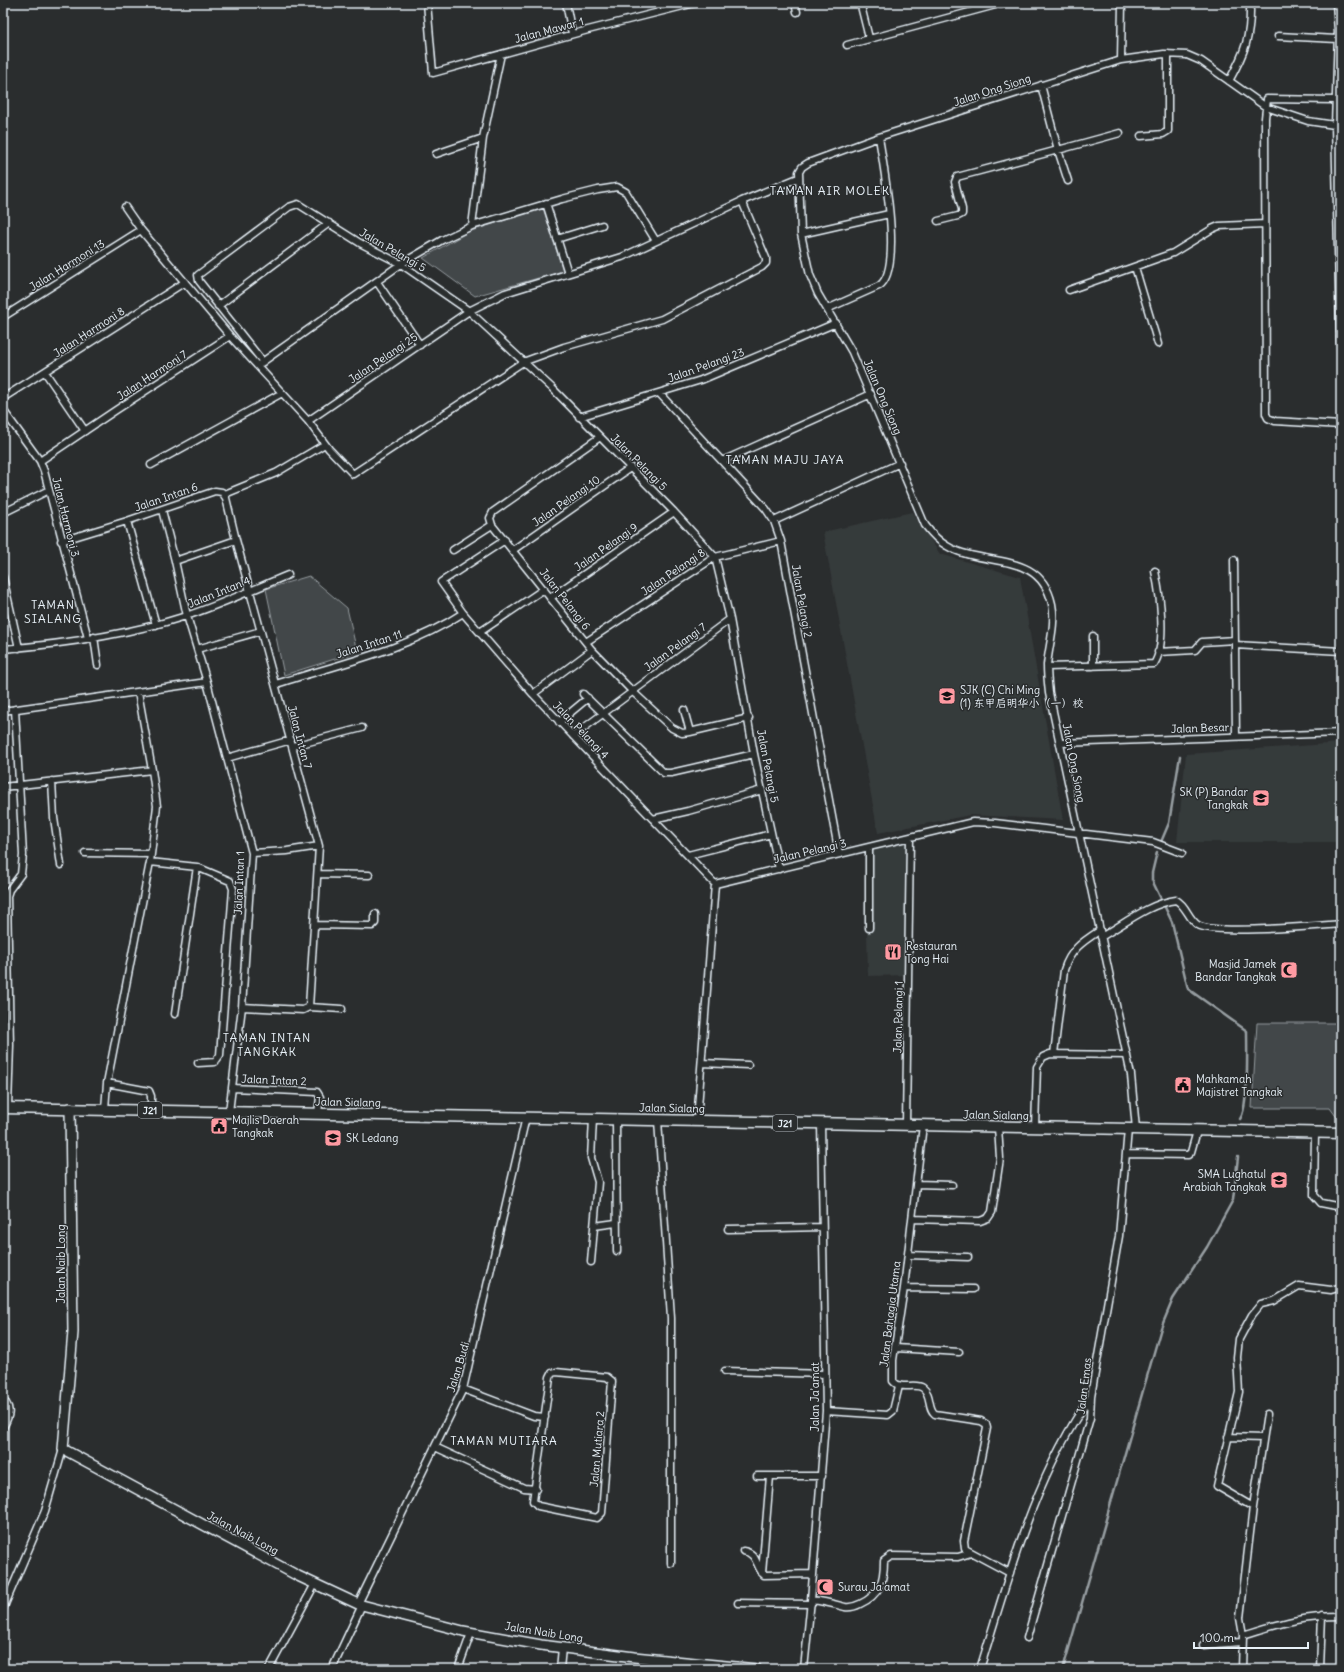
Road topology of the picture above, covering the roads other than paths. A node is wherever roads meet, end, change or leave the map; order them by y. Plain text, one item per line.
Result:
1 (428, 3) edge
2 (566, 3) edge
3 (695, 3) edge
4 (795, 3) edge
5 (862, 3) edge
6 (1003, 3) edge
7 (1122, 3) edge
8 (1250, 3) edge
9 (1336, 3) edge
10 (797, 12) dead end
11 (1339, 32) edge
12 (572, 34) junction
13 (1278, 36) dead end
14 (869, 38) junction
15 (1337, 39) junction
16 (847, 45) dead end
17 (501, 54) junction
18 (1168, 54) junction
19 (1121, 60) junction
20 (1229, 81) junction
21 (1041, 85) junction
22 (1335, 100) junction
23 (1266, 107) junction
24 (1338, 125) edge
25 (1120, 133) dead end
26 (1141, 136) dead end
27 (879, 137) junction
28 (483, 138) junction
29 (1058, 150) junction
30 (436, 154) dead end
31 (798, 178) junction
32 (1068, 181) dead end
33 (742, 201) junction
34 (546, 204) junction
35 (125, 207) dead end
36 (889, 214) junction
37 (938, 221) dead end
38 (329, 223) junction
39 (1265, 224) junction
40 (602, 225) dead end
41 (472, 226) junction
42 (141, 230) junction
43 (801, 234) junction
44 (557, 239) junction
45 (656, 241) junction
46 (401, 264) junction
47 (1135, 267) junction
48 (568, 274) junction
49 (185, 282) junction
50 (377, 282) junction
51 (1069, 290) dead end
52 (1340, 305) edge
53 (218, 306) junction
54 (827, 309) junction
55 (469, 311) junction
56 (3, 317) edge
57 (836, 323) junction
58 (230, 336) junction
59 (1158, 344) dead end
60 (420, 345) junction
61 (263, 362) junction
62 (523, 362) junction
63 (256, 366) junction
64 (45, 372) junction
65 (1341, 374) edge
66 (282, 393) junction
67 (659, 393) junction
68 (871, 394) junction
69 (3, 398) edge
70 (3, 410) edge
71 (579, 416) junction
72 (308, 421) junction
73 (1341, 425) edge
74 (85, 431) junction
75 (600, 438) junction
76 (325, 444) junction
77 (40, 461) junction
78 (722, 461) junction
79 (900, 463) junction
80 (151, 465) dead end
81 (630, 468) junction
82 (49, 490) junction
83 (225, 494) junction
84 (162, 510) junction
85 (674, 512) junction
86 (3, 513) edge
87 (127, 521) junction
88 (774, 521) junction
89 (492, 524) junction
90 (236, 540) junction
91 (505, 540) junction
92 (61, 541) junction
93 (782, 541) junction
94 (453, 550) dead end
95 (512, 550) junction
96 (715, 557) junction
97 (1234, 560) dead end
98 (175, 561) junction
99 (1155, 571) dead end
100 (288, 575) dead end
101 (3, 577) edge
102 (4, 586) edge
103 (544, 589) junction
104 (250, 591) junction
105 (550, 598) junction
106 (463, 613) junction
107 (187, 616) junction
108 (730, 619) junction
109 (156, 625) junction
110 (260, 631) junction
111 (480, 632) junction
112 (1093, 636) dead end
113 (91, 638) junction
114 (586, 642) junction
115 (1235, 643) junction
116 (19, 648) junction
117 (3, 649) edge
118 (198, 649) junction
119 (592, 650) junction
120 (1341, 651) edge
121 (1158, 652) junction
122 (98, 665) dead end
123 (1093, 666) junction
124 (1047, 667) junction
125 (207, 682) junction
126 (276, 684) junction
127 (632, 691) junction
128 (138, 692) junction
129 (533, 694) junction
130 (15, 710) junction
131 (684, 710) dead end
132 (3, 711) edge
133 (603, 714) junction
134 (749, 718) junction
135 (559, 722) junction
136 (362, 728) dead end
137 (690, 732) junction
138 (1341, 733) edge
139 (574, 736) junction
140 (1236, 736) junction
141 (292, 743) junction
142 (1061, 743) junction
143 (754, 754) junction
144 (227, 758) junction
145 (152, 770) junction
146 (52, 781) junction
147 (19, 785) junction
148 (3, 787) edge
149 (762, 790) junction
150 (653, 819) junction
151 (1078, 833) junction
152 (771, 834) junction
153 (910, 838) junction
154 (319, 846) junction
155 (869, 848) junction
156 (85, 853) dead end
157 (252, 853) junction
158 (1182, 853) dead end
159 (150, 854) junction
160 (839, 854) junction
161 (688, 855) junction
162 (150, 862) junction
163 (61, 865) dead end
164 (197, 867) junction
165 (778, 869) junction
166 (318, 874) junction
167 (368, 875) dead end
168 (715, 884) junction
169 (375, 914) dead end
170 (1341, 924) edge
171 (315, 925) junction
172 (869, 928) dead end
173 (1100, 934) junction
174 (309, 1006) junction
175 (242, 1007) junction
176 (342, 1009) dead end
177 (175, 1014) dead end
178 (6, 1045) edge
179 (1054, 1054) junction
180 (1127, 1055) junction
181 (198, 1063) dead end
182 (702, 1063) junction
183 (748, 1065) dead end
184 (107, 1082) junction
185 (6, 1084) edge
186 (232, 1088) junction
187 (5, 1108) edge
188 (70, 1108) junction
189 (105, 1109) junction
190 (151, 1110) junction
191 (229, 1112) junction
192 (318, 1113) junction
193 (526, 1117) junction
194 (593, 1119) junction
195 (616, 1119) junction
196 (658, 1120) junction
197 (697, 1121) junction
198 (821, 1123) junction
199 (906, 1125) junction
200 (923, 1125) junction
201 (998, 1127) junction
202 (1035, 1128) junction
203 (1132, 1129) junction
204 (1197, 1131) junction
205 (1315, 1133) junction
206 (1341, 1134) edge
207 (1126, 1154) junction
208 (916, 1184) junction
209 (952, 1185) dead end
210 (1341, 1207) edge
211 (912, 1219) junction
212 (616, 1223) junction
213 (594, 1226) junction
214 (822, 1227) junction
215 (728, 1229) dead end
216 (617, 1251) dead end
217 (908, 1255) junction
218 (968, 1257) dead end
219 (591, 1262) dead end
220 (1341, 1287) edge
221 (904, 1288) junction
222 (973, 1289) dead end
223 (896, 1348) junction
224 (959, 1352) dead end
225 (725, 1371) dead end
226 (825, 1374) junction
227 (899, 1386) junction
228 (464, 1389) junction
229 (1090, 1396) junction
230 (5, 1402) edge
231 (826, 1411) junction
232 (1267, 1414) dead end
233 (545, 1417) junction
234 (3, 1428) edge
235 (1228, 1437) junction
236 (1264, 1438) junction
237 (435, 1447) junction
238 (63, 1449) junction
239 (757, 1476) dead end
240 (770, 1476) junction
241 (822, 1476) junction
242 (536, 1489) junction
243 (1253, 1507) junction
244 (743, 1551) dead end
245 (971, 1553) junction
246 (671, 1563) dead end
247 (762, 1573) junction
248 (1010, 1573) junction
249 (814, 1574) junction
250 (315, 1584) junction
251 (811, 1602) junction
252 (738, 1603) dead end
253 (360, 1604) junction
254 (3, 1609) edge
255 (1322, 1616) junction
256 (1341, 1616) edge
257 (470, 1632) junction
258 (1027, 1638) dead end
259 (1242, 1638) junction
260 (1203, 1645) dead end
261 (562, 1648) junction
262 (269, 1669) edge
263 (332, 1669) edge
264 (458, 1669) edge
265 (560, 1669) edge
266 (757, 1669) edge
267 (804, 1669) edge
268 (980, 1669) edge
269 (1242, 1669) edge
270 (1320, 1669) edge

1 - 17 street, Jalan Mawar 1
2 - 12 street
3 - 12 street, Jalan Mawar 1
4 - 10 street
5 - 14 street
6 - 14 street
7 - 19 street
8 - 20 street
9 - 11 street
11 - 15 street
12 - 17 street, Jalan Mawar 1
13 - 15 street
14 - 16 street
15 - 22 street
17 - 28 street
18 - 19 street, Jalan Ong Siong
18 - 20 street, Jalan Ong Siong
18 - 26 street
19 - 21 street, Jalan Ong Siong
20 - 23 street, Jalan Ong Siong
21 - 27 street, Jalan Ong Siong
21 - 29 street
22 - 23 street
22 - 24 street
23 - 24 street, Jalan Ong Siong
23 - 39 street
24 - 52 street
25 - 29 street
27 - 31 street, Jalan Ong Siong
27 - 36 street
28 - 30 street
28 - 41 street
29 - 32 street
29 - 37 street
31 - 33 street, Jalan Pelangi 25
31 - 43 street, Jalan Ong Siong
33 - 45 street, Jalan Pelangi 25
33 - 62 street
34 - 41 street
34 - 44 street
34 - 45 street
35 - 42 street
36 - 43 street
36 - 54 street
38 - 46 street, Jalan Pelangi 5
38 - 53 street
38 - 53 street, Jalan Pelangi 5
39 - 47 street
39 - 73 street
40 - 44 street
41 - 46 street
42 - 49 street
42 - 56 street, Jalan Harmoni 13
43 - 54 street, Jalan Ong Siong
44 - 48 street
45 - 48 street, Jalan Pelangi 25
46 - 50 street
46 - 55 street, Jalan Pelangi 5
47 - 51 street
47 - 59 street
48 - 55 street, Jalan Pelangi 25
49 - 58 street
49 - 64 street, Jalan Harmoni 8
50 - 60 street
50 - 61 street
52 - 65 street
53 - 61 street
54 - 57 street, Jalan Ong Siong
55 - 60 street, Jalan Pelangi 25
55 - 62 street, Jalan Pelangi 5
57 - 67 street, Jalan Pelangi 23
57 - 68 street, Jalan Ong Siong
58 - 63 street
58 - 74 street, Jalan Harmoni 7
60 - 72 street, Jalan Pelangi 25
61 - 63 street
62 - 71 street, Jalan Pelangi 5
62 - 76 street
63 - 66 street
64 - 69 street, Jalan Harmoni 8
64 - 74 street
66 - 72 street
66 - 80 street
67 - 71 street, Jalan Pelangi 23
67 - 78 street, Jalan Pelangi 2
68 - 78 street
68 - 79 street, Jalan Ong Siong
70 - 77 street, Jalan Harmoni 3
71 - 75 street, Jalan Pelangi 5
72 - 76 street
74 - 77 street, Jalan Harmoni 7
75 - 81 street, Jalan Pelangi 5
75 - 89 street
76 - 83 street
77 - 82 street, Jalan Harmoni 3
78 - 88 street, Jalan Pelangi 2
79 - 88 street
79 - 124 street, Jalan Ong Siong
81 - 85 street, Jalan Pelangi 5
81 - 95 street, Jalan Pelangi 10
82 - 86 street
82 - 92 street, Jalan Harmoni 3
83 - 84 street, Jalan Intan 6
83 - 90 street, Jalan Intan 7
84 - 87 street, Jalan Intan 6
84 - 98 street, Jalan Intan 1
85 - 96 street, Jalan Pelangi 5
85 - 105 street, Jalan Pelangi 9
87 - 92 street, Jalan Intan 6
87 - 109 street
88 - 93 street, Jalan Pelangi 2
89 - 91 street, Jalan Pelangi 6
89 - 94 street
90 - 98 street
90 - 104 street, Jalan Intan 7
91 - 95 street, Jalan Pelangi 6
91 - 106 street, Jalan Pelangi 4
92 - 113 street, Jalan Harmoni 3
93 - 96 street, Jalan Pelangi 8
93 - 160 street, Jalan Pelangi 2
95 - 103 street, Jalan Pelangi 6
96 - 108 street, Jalan Pelangi 5
96 - 114 street, Jalan Pelangi 8
97 - 115 street
98 - 107 street, Jalan Intan 1
99 - 121 street
100 - 104 street, Jalan Intan 4
101 - 102 street
102 - 116 street
103 - 105 street, Jalan Pelangi 6
103 - 111 street
104 - 107 street, Jalan Intan 4
104 - 110 street, Jalan Intan 7
105 - 114 street, Jalan Pelangi 6
106 - 111 street, Jalan Pelangi 4
106 - 126 street, Jalan Intan 11
107 - 109 street, Jalan Intan 4
107 - 118 street, Jalan Intan 1
108 - 127 street, Jalan Pelangi 7
108 - 134 street, Jalan Pelangi 5
109 - 113 street, Jalan Intan 4
110 - 118 street
110 - 126 street, Jalan Intan 7
111 - 129 street, Jalan Pelangi 4
112 - 123 street
113 - 116 street, Jalan Intan 4
113 - 122 street, Jalan Harmoni 3
114 - 119 street, Jalan Pelangi 6
115 - 120 street
115 - 121 street
115 - 140 street
116 - 117 street, Jalan Intan 4
118 - 125 street, Jalan Intan 1
119 - 127 street, Jalan Pelangi 6
119 - 129 street
121 - 123 street
123 - 124 street
124 - 142 street, Jalan Ong Siong
125 - 128 street
125 - 144 street, Jalan Intan 1
126 - 141 street, Jalan Intan 7
127 - 133 street, Jalan Pelangi 7
127 - 137 street, Jalan Pelangi 6
128 - 130 street
128 - 145 street
129 - 135 street, Jalan Pelangi 4
130 - 132 street
130 - 147 street
131 - 137 street
133 - 135 street
133 - 139 street, Jalan Pelangi 7
133 - 143 street
134 - 137 street, Jalan Pelangi 6
134 - 143 street, Jalan Pelangi 5
135 - 139 street, Jalan Pelangi 4
136 - 141 street
138 - 140 street, Jalan Besar
139 - 150 street, Jalan Pelangi 4
140 - 142 street, Jalan Besar
141 - 144 street
141 - 154 street, Jalan Intan 7
142 - 151 street, Jalan Ong Siong
143 - 149 street, Jalan Pelangi 5
144 - 157 street, Jalan Intan 1
145 - 146 street
145 - 159 street
146 - 147 street
146 - 163 street
147 - 148 street
147 - 178 street
149 - 150 street
149 - 152 street, Jalan Pelangi 5
150 - 161 street, Jalan Pelangi 4
151 - 153 street, Jalan Pelangi 3
151 - 158 street, Jalan Pelangi 3
151 - 173 street, Jalan Ong Siong
152 - 161 street
152 - 165 street, Jalan Pelangi 5
153 - 155 street, Jalan Pelangi 3
153 - 199 street, Jalan Pelangi 1
154 - 157 street
154 - 166 street, Jalan Intan 7
155 - 160 street, Jalan Pelangi 3
155 - 172 street
156 - 159 street
157 - 175 street, Jalan Intan 1
159 - 162 street
160 - 165 street, Jalan Pelangi 3
161 - 168 street, Jalan Pelangi 4
162 - 164 street
162 - 184 street
164 - 177 street
164 - 181 street
165 - 168 street, Jalan Pelangi 3
166 - 167 street
166 - 171 street, Jalan Intan 7
168 - 182 street
169 - 171 street
170 - 173 street
171 - 174 street, Jalan Intan 7
173 - 179 street
173 - 180 street, Jalan Ong Siong
174 - 175 street
174 - 176 street
175 - 186 street, Jalan Intan 1
178 - 185 street
179 - 180 street
179 - 202 street
180 - 203 street, Jalan Ong Siong
182 - 183 street
182 - 197 street
184 - 189 street
184 - 190 street
185 - 187 street
186 - 191 street, Jalan Intan 1
186 - 192 street, Jalan Intan 2
187 - 188 main road, Jalan Sialang / J21
188 - 189 main road, Jalan Sialang / J21
188 - 238 main road, Jalan Naib Long
189 - 190 main road, Jalan Sialang / J21
190 - 191 main road, Jalan Sialang / J21
191 - 192 main road, Jalan Sialang / J21
192 - 193 main road, Jalan Sialang / J21
193 - 194 main road, Jalan Sialang / J21
193 - 228 street, Jalan Budi
194 - 195 main road, Jalan Sialang / J21
194 - 213 street
195 - 196 main road, Jalan Sialang / J21
195 - 212 street
196 - 197 main road, Jalan Sialang / J21
196 - 246 street
197 - 198 main road, Jalan Sialang / J21
198 - 199 main road, Jalan Sialang / J21
198 - 214 street, Jalan Ja'amat
199 - 200 main road, Jalan Sialang / J21
200 - 201 main road, Jalan Sialang / J21
200 - 208 street, Jalan Bahagia Utama
201 - 202 main road, Jalan Sialang / J21
201 - 211 street
202 - 203 main road, Jalan Sialang / J21
203 - 204 main road, Jalan Sialang / J21
203 - 207 street, Jalan Emas
204 - 205 main road, Jalan Sialang / J21
204 - 207 street
205 - 206 main road, Jalan Sialang / J21
205 - 210 street
207 - 229 street, Jalan Emas
208 - 209 street
208 - 211 street, Jalan Bahagia Utama
211 - 217 street, Jalan Bahagia Utama
212 - 213 street
212 - 216 street
213 - 219 street
214 - 215 street
214 - 226 street, Jalan Ja'amat
217 - 218 street
217 - 221 street, Jalan Bahagia Utama
220 - 235 street
221 - 222 street
221 - 223 street, Jalan Bahagia Utama
223 - 224 street
223 - 227 street, Jalan Bahagia Utama
225 - 226 street
226 - 231 street, Jalan Ja'amat
227 - 231 street
227 - 245 street
228 - 233 street
228 - 237 street, Jalan Budi
229 - 248 street
229 - 258 street, Jalan Emas
230 - 234 street
231 - 241 street, Jalan Ja'amat
232 - 236 street
233 - 242 street
233 - 242 street, Jalan Mutiara 2
235 - 236 street
235 - 243 street
236 - 243 street
237 - 242 street
237 - 253 street, Jalan Budi
238 - 250 main road, Jalan Naib Long
238 - 254 street
239 - 240 street
240 - 241 street
240 - 247 street
241 - 249 street, Jalan Ja'amat
243 - 259 street
244 - 247 street
245 - 248 street
245 - 251 street
247 - 249 street
248 - 268 street
249 - 251 street, Jalan Ja'amat
250 - 253 main road, Jalan Naib Long
250 - 262 street
251 - 252 street
251 - 267 street, Jalan Ja'amat
253 - 257 main road, Jalan Naib Long
253 - 263 street, Jalan Budi
255 - 256 street
255 - 259 street
255 - 270 street
257 - 261 main road, Jalan Naib Long
257 - 264 street
259 - 260 street
259 - 269 street
261 - 265 street
261 - 266 main road, Jalan Naib Long

